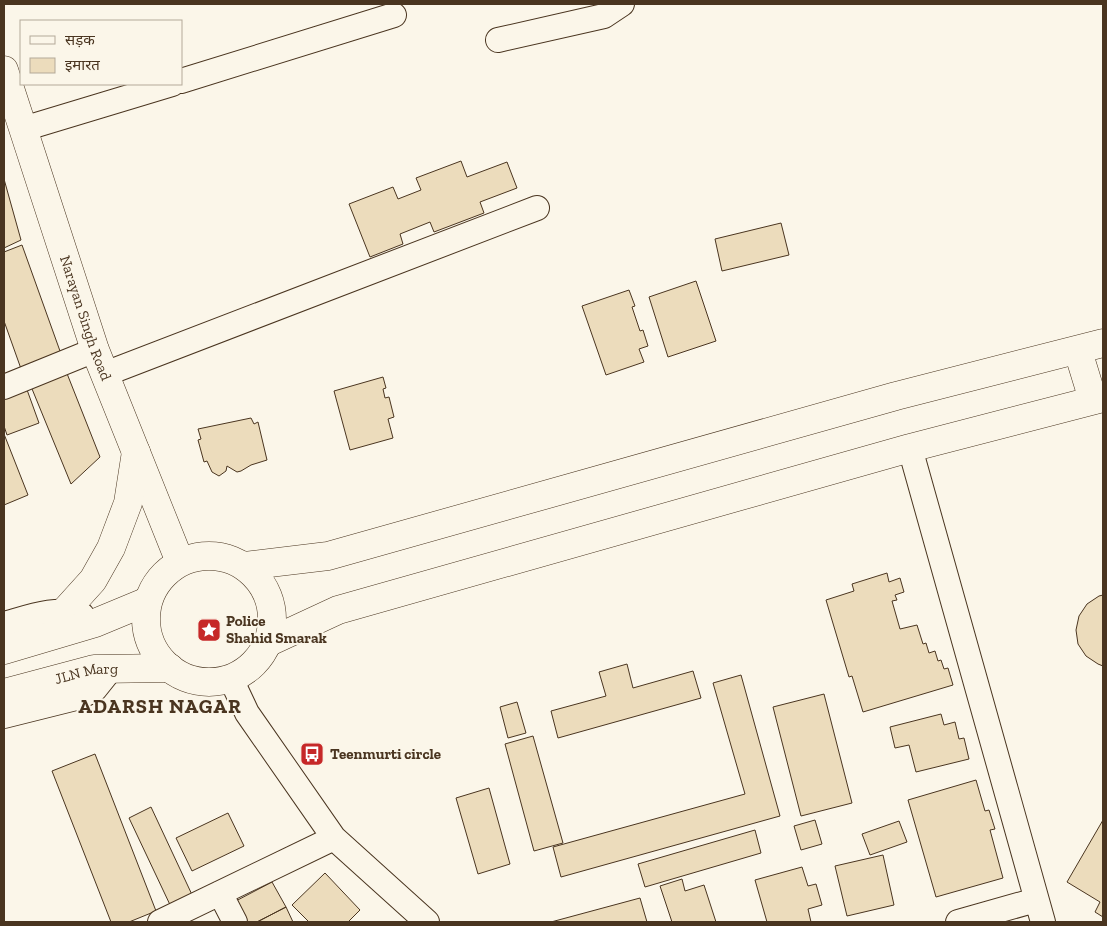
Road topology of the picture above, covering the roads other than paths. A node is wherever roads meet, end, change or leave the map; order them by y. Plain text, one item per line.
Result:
1 (622, 4) edge
2 (394, 15) dead end
3 (498, 40) dead end
4 (4, 70) edge
5 (182, 81) edge
6 (169, 85) edge
7 (23, 129) junction
8 (537, 208) dead end
9 (1091, 347) edge
10 (100, 362) junction
11 (4, 387) edge
12 (1098, 399) edge
13 (910, 448) junction
14 (136, 452) junction
15 (180, 562) junction
16 (245, 566) junction
17 (148, 601) junction
18 (65, 611) junction
19 (95, 623) junction
20 (4, 624) edge
21 (269, 642) junction
22 (4, 650) edge
23 (170, 668) junction
24 (111, 669) junction
25 (231, 678) junction
26 (4, 693) edge
27 (4, 716) edge
28 (334, 838) junction
29 (220, 893) junction
30 (1039, 911) edge
31 (160, 922) edge
32 (235, 922) edge
33 (427, 922) edge
34 (958, 922) edge

1 - 3 street
2 - 5 street
4 - 7 main road, Narayan Singh Road
6 - 7 street
7 - 10 main road, Narayan Singh Road
8 - 10 street
9 - 12 main road
9 - 16 main road
10 - 11 street
10 - 14 main road, Narayan Singh Road
12 - 13 main road
13 - 21 main road
13 - 30 street
14 - 15 main road, Narayan Singh Road
14 - 18 main road
15 - 16 main road
15 - 17 main road
16 - 21 main road
17 - 19 main road
17 - 23 main road
18 - 19 street
18 - 20 street
19 - 22 main road
21 - 25 main road
23 - 24 main road, JLN Marg
23 - 25 main road
24 - 26 main road, JLN Marg
24 - 27 street
25 - 28 street
28 - 29 street
28 - 33 street
29 - 31 street
29 - 32 street
30 - 34 street

